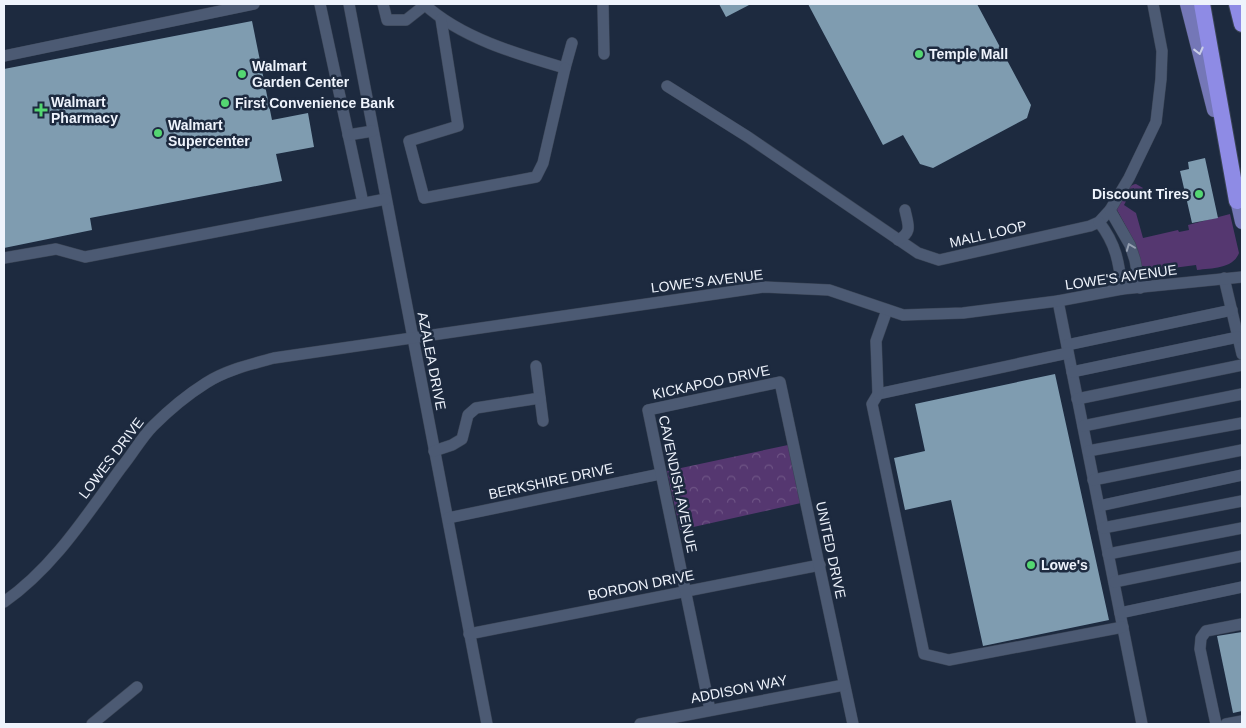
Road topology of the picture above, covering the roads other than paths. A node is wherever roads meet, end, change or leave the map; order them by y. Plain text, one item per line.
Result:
1 (254, 4) edge
2 (320, 4) edge
3 (349, 4) edge
4 (383, 4) edge
5 (424, 4) edge
6 (603, 4) edge
7 (1153, 4) edge
8 (1187, 4) edge
9 (1202, 4) edge
10 (1238, 4) edge
11 (441, 19) junction
12 (1242, 24) edge
13 (572, 43) dead end
14 (604, 54) dead end
15 (4, 56) edge
16 (565, 68) junction
17 (667, 86) dead end
18 (373, 131) junction
19 (348, 135) junction
20 (386, 199) junction
21 (1237, 201) junction
22 (362, 203) junction
23 (905, 210) dead end
24 (1110, 210) junction
25 (1098, 222) junction
26 (1242, 222) edge
27 (898, 240) junction
28 (4, 258) edge
29 (1242, 277) edge
30 (1224, 278) junction
31 (1140, 288) junction
32 (1122, 289) junction
33 (1058, 301) junction
34 (887, 310) junction
35 (1232, 310) junction
36 (412, 337) junction
37 (1238, 337) junction
38 (1068, 349) junction
39 (1242, 354) edge
40 (1242, 365) edge
41 (536, 366) dead end
42 (1072, 372) junction
43 (780, 382) joint
44 (878, 394) junction
45 (1242, 394) edge
46 (540, 398) junction
47 (1078, 398) junction
48 (648, 410) joint
49 (543, 421) dead end
50 (1242, 423) edge
51 (1083, 426) junction
52 (1242, 450) edge
53 (434, 451) junction
54 (1088, 451) junction
55 (660, 474) junction
56 (1242, 475) edge
57 (1094, 480) junction
58 (1242, 501) edge
59 (1099, 506) junction
60 (448, 518) junction
61 (1103, 528) junction
62 (1242, 528) edge
63 (1108, 554) junction
64 (1242, 556) edge
65 (820, 565) junction
66 (1114, 582) junction
67 (1242, 587) edge
68 (686, 591) junction
69 (4, 602) edge
70 (1120, 613) junction
71 (1242, 624) edge
72 (1123, 627) junction
73 (469, 634) junction
74 (844, 685) junction
75 (137, 687) dead end
76 (710, 710) junction
77 (1242, 721) edge
78 (92, 724) edge
79 (487, 724) edge
80 (640, 724) edge
81 (853, 724) edge
82 (1142, 724) edge
83 (1216, 724) edge
84 (1226, 724) edge

1 - 15 street
2 - 19 street
3 - 18 street, AZALEA DRIVE
4 - 5 street
5 - 11 street
6 - 14 street
7 - 24 street, MALL LOOP
8 -> 21 main road
9 - 21 highway
10 - 12 highway
11 - 16 street
11 - 16 street
13 - 16 street
17 - 27 street, MALL LOOP
18 - 19 street
18 - 20 street, AZALEA DRIVE
19 - 22 street
20 - 22 street
20 - 36 street, AZALEA DRIVE
21 - 26 main road
22 - 28 street
23 - 27 street
24 - 25 street, MALL LOOP
31 -> 24 street
25 - 27 street, MALL LOOP
25 - 32 street
29 - 30 street, LOWE'S AVENUE
30 - 31 street, LOWE'S AVENUE
30 - 35 street
31 - 32 street, LOWE'S AVENUE
32 - 33 street, LOWE'S AVENUE
33 - 34 street, LOWE'S AVENUE
33 - 38 street
34 - 36 street, LOWE'S AVENUE
34 - 44 street
35 - 37 street
35 - 38 street
36 - 53 street, AZALEA DRIVE
36 - 69 street, LOWES DRIVE
37 - 39 street
37 - 42 street
38 - 42 street
38 - 44 street
40 - 47 street
41 - 46 street
42 - 47 street
43 - 48 street, KICKAPOO DRIVE
43 - 65 street, UNITED DRIVE
44 - 72 street
45 - 51 street
46 - 49 street
46 - 53 street
47 - 51 street
48 - 55 street, CAVENDISH AVENUE
50 - 54 street
51 - 54 street
52 - 57 street
53 - 60 street, AZALEA DRIVE
54 - 57 street
55 - 60 street, BERKSHIRE DRIVE
55 - 68 street, CAVENDISH AVENUE
56 - 59 street
57 - 59 street
58 - 61 street
59 - 61 street
60 - 73 street, AZALEA DRIVE
61 - 63 street
62 - 63 street
63 - 66 street
64 - 66 street
65 - 68 street, BORDON DRIVE
65 - 74 street, UNITED DRIVE
66 - 70 street
67 - 70 street
68 - 73 street, BORDON DRIVE
68 - 76 street, CAVENDISH AVENUE
70 - 72 street
71 - 83 street
72 - 82 street
73 - 79 street, AZALEA DRIVE
74 - 76 street, ADDISON WAY
74 - 81 street, UNITED DRIVE
75 - 78 street
76 - 80 street, ADDISON WAY
77 - 84 street

